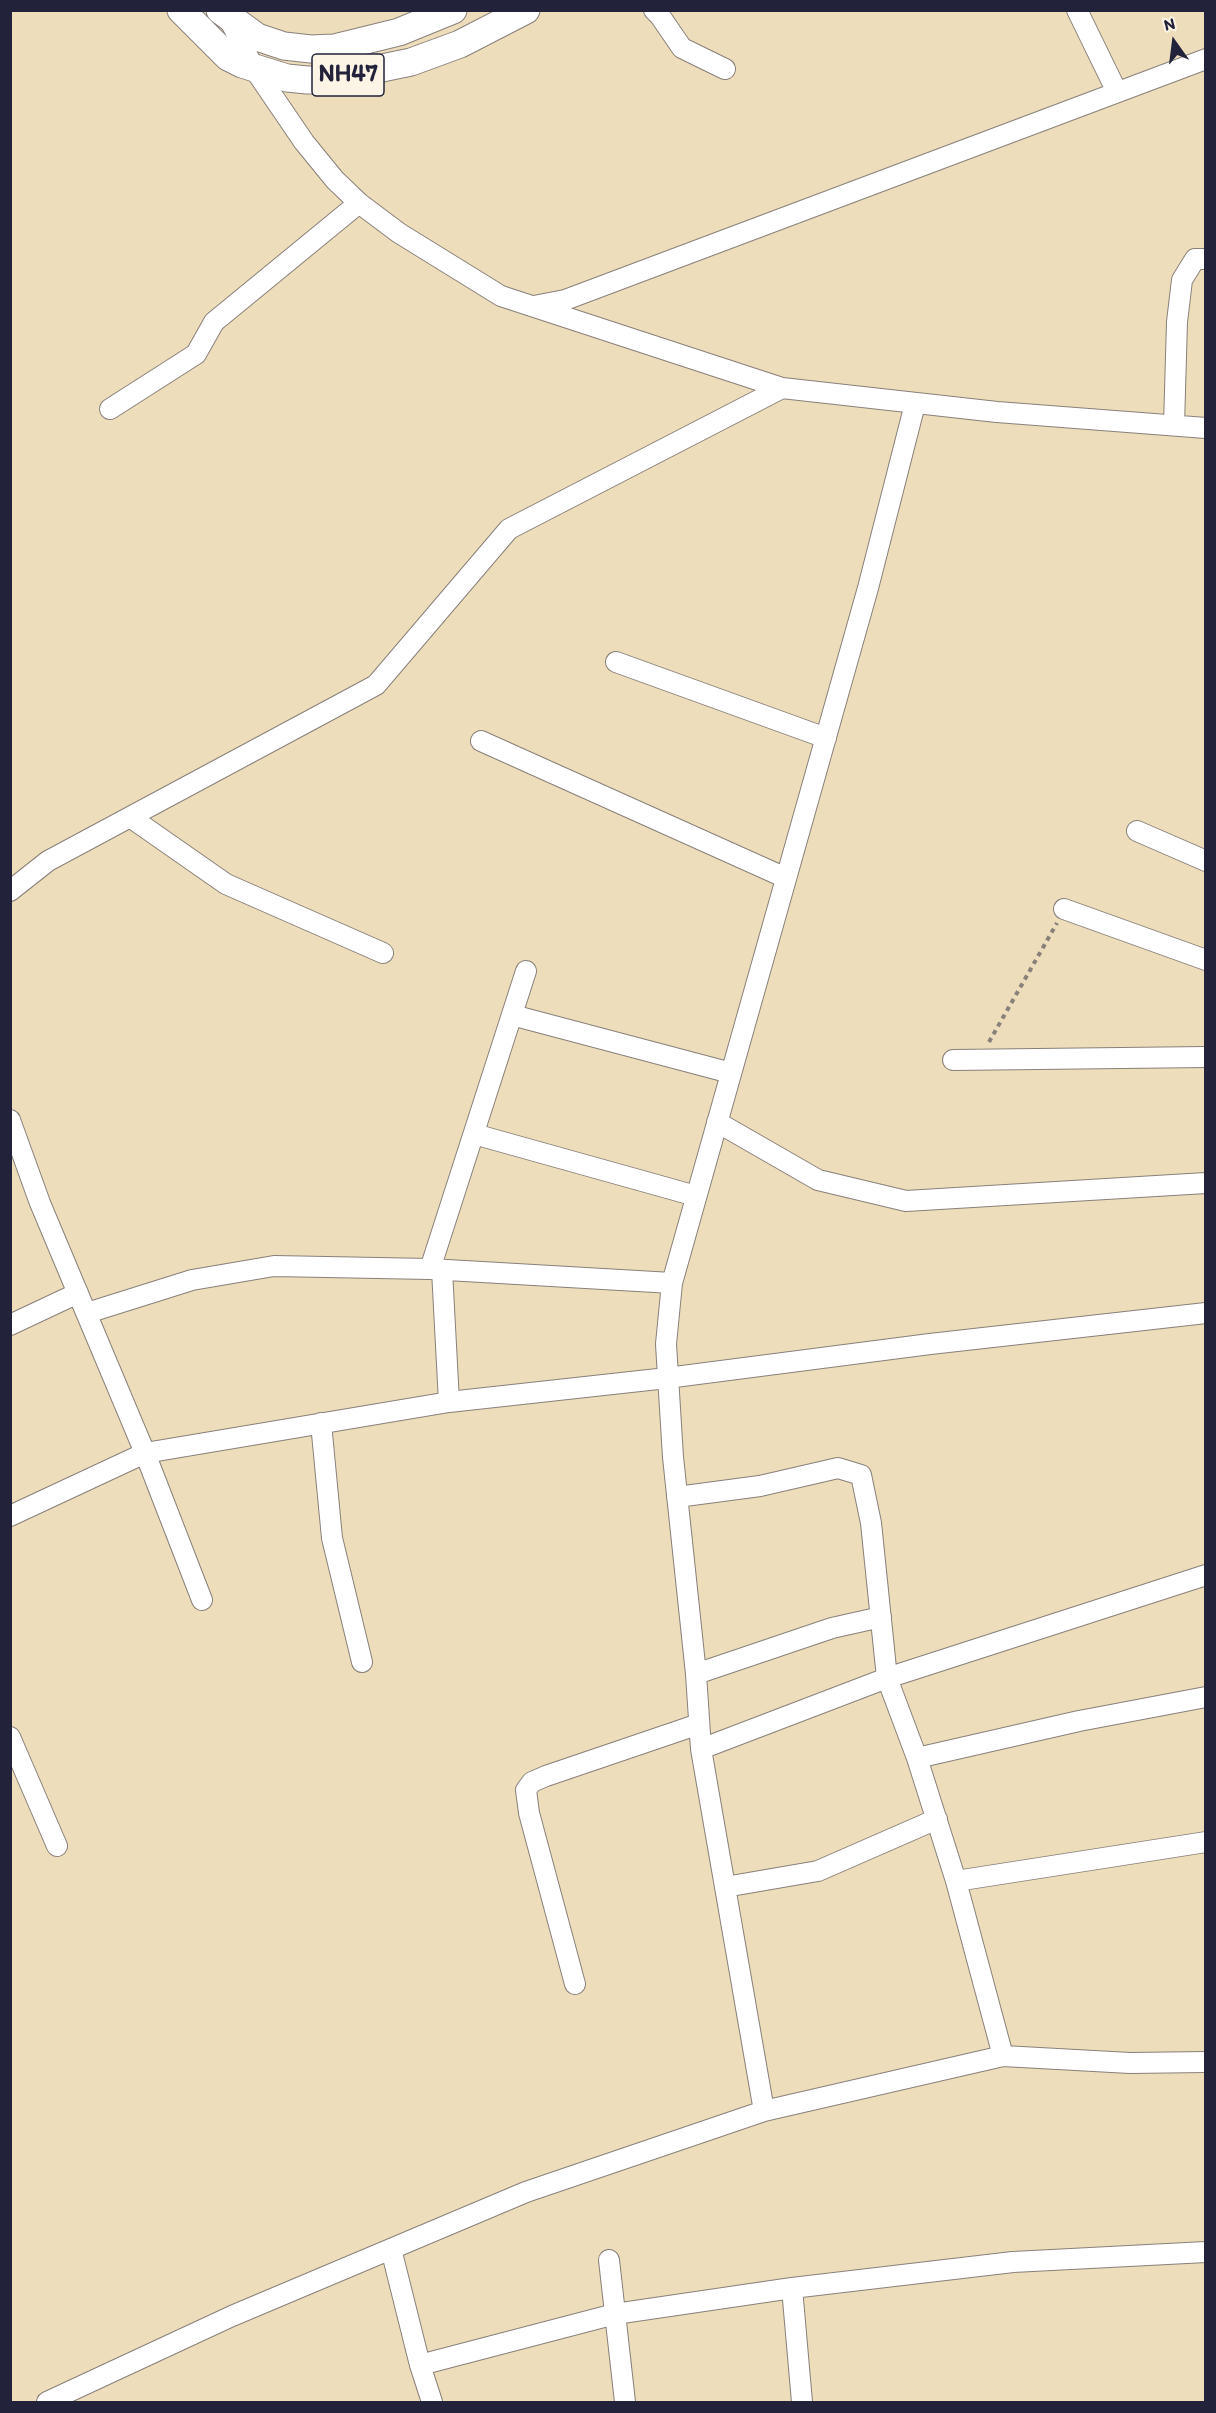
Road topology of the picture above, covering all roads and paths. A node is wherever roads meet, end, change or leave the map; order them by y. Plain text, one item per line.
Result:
1 (181, 10) edge
2 (453, 10) edge
3 (526, 10) edge
4 (654, 10) edge
5 (1077, 10) edge
6 (224, 14) edge
7 (1206, 59) edge
8 (725, 69) dead end
9 (255, 70) junction
10 (1117, 92) junction
11 (359, 203) junction
12 (1206, 259) edge
13 (531, 306) junction
14 (782, 388) junction
15 (915, 404) junction
16 (110, 409) dead end
17 (1174, 425) junction
18 (1206, 428) edge
19 (616, 662) dead end
20 (826, 738) junction
21 (481, 741) dead end
22 (130, 817) junction
23 (1137, 831) dead end
24 (1206, 861) edge
25 (786, 878) junction
26 (11, 889) edge
27 (1064, 909) joint
28 (383, 953) dead end
29 (1206, 960) edge
30 (526, 971) dead end
31 (512, 1015) junction
32 (1206, 1057) edge
33 (953, 1060) dead end
34 (979, 1060) junction
35 (731, 1074) junction
36 (10, 1120) edge
37 (717, 1122) junction
38 (474, 1134) junction
39 (1206, 1183) edge
40 (696, 1196) junction
41 (436, 1269) junction
42 (672, 1283) junction
43 (78, 1293) junction
44 (87, 1313) junction
45 (1206, 1313) edge
46 (10, 1325) edge
47 (667, 1378) junction
48 (449, 1401) junction
49 (321, 1423) junction
50 (145, 1453) junction
51 (677, 1497) junction
52 (10, 1516) edge
53 (1206, 1575) edge
54 (202, 1600) dead end
55 (881, 1617) junction
56 (362, 1662) dead end
57 (696, 1674) junction
58 (887, 1678) junction
59 (1206, 1697) edge
60 (699, 1724) junction
61 (10, 1737) edge
62 (701, 1749) junction
63 (917, 1758) junction
64 (937, 1819) junction
65 (1206, 1842) edge
66 (57, 1846) dead end
67 (956, 1881) junction
68 (725, 1887) junction
69 (575, 1984) dead end
70 (1003, 2056) junction
71 (1206, 2062) edge
72 (764, 2111) junction
73 (391, 2249) junction
74 (1206, 2252) edge
75 (609, 2260) dead end
76 (792, 2288) junction
77 (615, 2314) junction
78 (420, 2365) junction
79 (47, 2403) edge
80 (432, 2403) edge
81 (625, 2403) edge
82 (802, 2403) edge

1 - 9 highway, NH47
2 - 6 highway, NH47
3 - 9 highway, NH47
4 - 8 street
5 - 10 street
6 - 9 street
7 - 10 street
9 - 11 street
10 - 13 street
11 - 13 street
11 - 16 street
12 - 17 street
13 - 14 street
14 - 15 street
14 - 22 street
15 - 17 street
15 - 20 street
17 - 18 street
19 - 20 street
20 - 25 street
21 - 25 street
22 - 26 street
22 - 28 street
23 - 24 street
25 - 35 street
27 - 29 street
27 - 34 path
30 - 31 street
31 - 35 street
31 - 38 street
32 - 34 street
33 - 34 street
35 - 37 street
36 - 43 street
37 - 39 street
37 - 40 street
38 - 40 street
38 - 41 street
40 - 42 street
41 - 42 street
41 - 44 street
41 - 48 street
42 - 47 street
43 - 44 street
43 - 46 street
44 - 50 street
45 - 47 street
47 - 48 street
47 - 51 street
48 - 49 street
49 - 50 street
49 - 56 street
50 - 52 street
50 - 54 street
51 - 55 street
51 - 57 street
53 - 58 street
55 - 57 street
55 - 58 street
57 - 60 street
58 - 62 street
58 - 63 street
59 - 63 street
60 - 62 street
60 - 69 street
61 - 66 street
62 - 68 street
63 - 64 street
64 - 67 street
64 - 68 street
65 - 67 street
67 - 70 street
68 - 72 street
70 - 71 street
70 - 72 street
72 - 73 street
73 - 78 street
73 - 79 street
74 - 76 street
75 - 77 street
76 - 77 street
76 - 82 street
77 - 78 street
77 - 81 street
78 - 80 street

